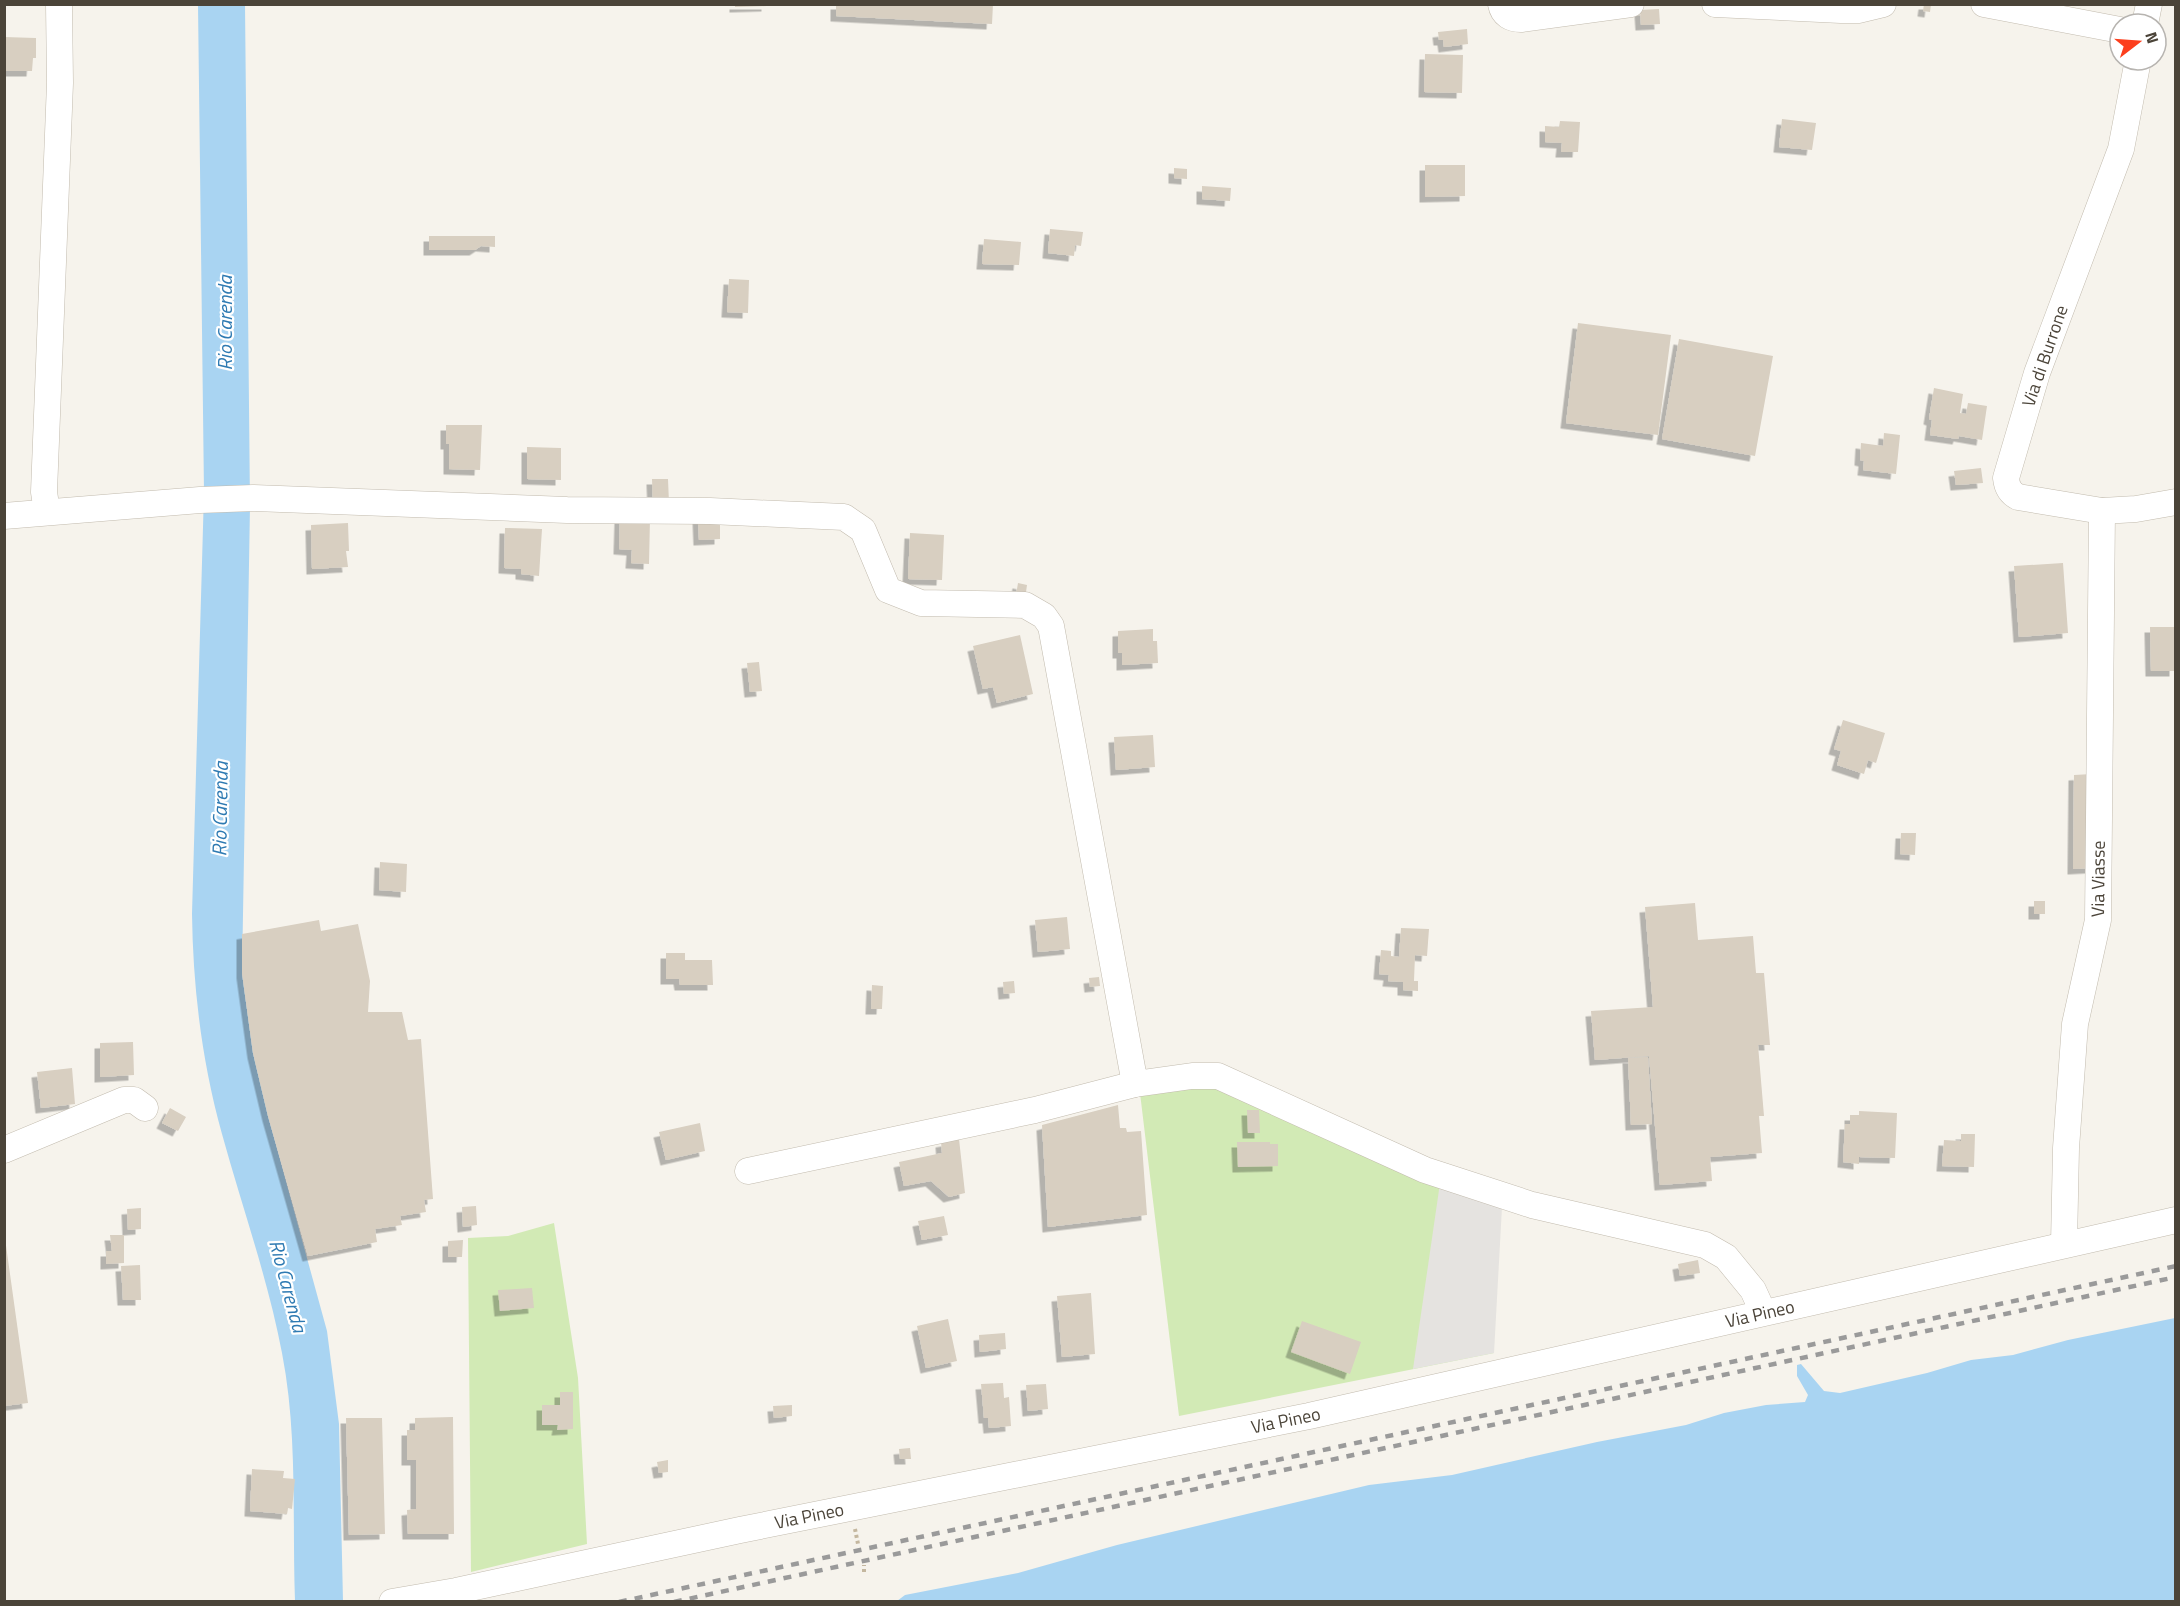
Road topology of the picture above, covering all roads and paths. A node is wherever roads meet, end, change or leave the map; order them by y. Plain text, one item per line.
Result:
1 (59, 4) edge
2 (1631, 4) edge
3 (1715, 4) edge
4 (1883, 4) edge
5 (1984, 4) edge
6 (1503, 9) edge
7 (2108, 28) edge
8 (2136, 72) edge
9 (2175, 502) edge
10 (47, 512) junction
11 (2102, 512) junction
12 (4, 516) edge
13 (1135, 1084) junction
14 (145, 1108) dead end
15 (4, 1150) edge
16 (748, 1171) dead end
17 (2175, 1220) edge
18 (2064, 1244) junction
19 (1762, 1312) junction
20 (864, 1565) dead end
21 (864, 1572) dead end
22 (392, 1602) edge

1 - 10 street
2 - 6 street
3 - 4 street
5 - 7 street
8 - 11 street, Via di Burrone
9 - 11 street, Via di Burrone
10 - 12 street
10 - 13 street
11 - 18 street, Via Viasse
13 - 16 street
13 - 19 street
14 - 15 street
17 - 18 street, Via Pineo
18 - 19 street, Via Pineo
19 - 22 street, Via Pineo
20 - 21 path

